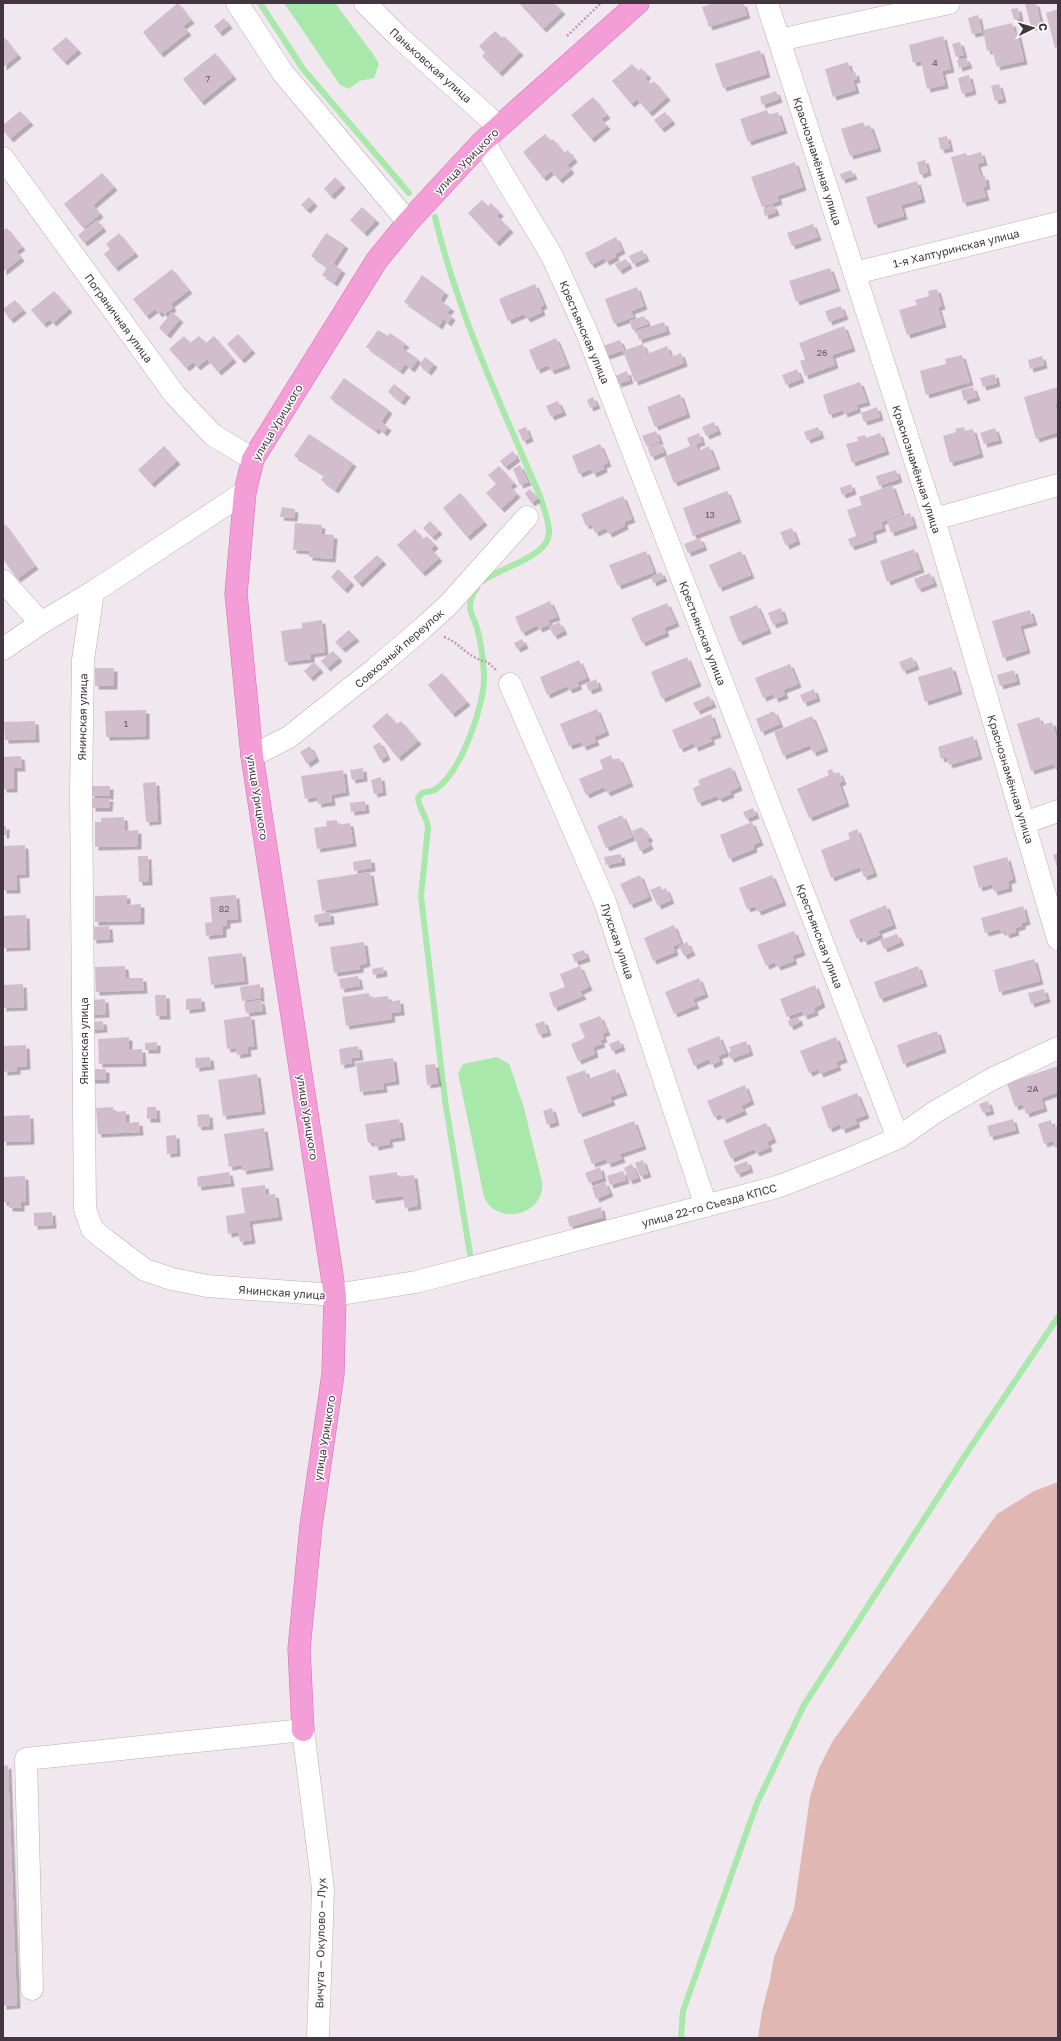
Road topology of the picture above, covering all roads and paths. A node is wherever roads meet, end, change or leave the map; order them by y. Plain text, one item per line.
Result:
1 (237, 3) edge
2 (365, 3) edge
3 (638, 3) edge
4 (767, 3) edge
5 (949, 3) edge
6 (779, 40) junction
7 (491, 134) junction
8 (3, 158) edge
9 (408, 222) junction
10 (1058, 223) edge
11 (855, 273) junction
12 (253, 459) junction
13 (1058, 485) edge
14 (245, 492) junction
15 (527, 517) dead end
16 (934, 519) junction
17 (3, 581) edge
18 (93, 592) junction
19 (41, 623) junction
20 (423, 628) junction
21 (3, 649) edge
22 (488, 661) dead end
23 (510, 684) dead end
24 (252, 756) junction
25 (1058, 811) edge
26 (1024, 823) junction
27 (1058, 939) edge
28 (1058, 1048) edge
29 (898, 1138) junction
30 (706, 1206) junction
31 (335, 1295) junction
32 (303, 1730) junction
33 (32, 1989) dead end
34 (318, 2038) edge

1 - 9 street
2 - 7 street, Паньковская улица
3 - 7 main road, улица Урицкого
4 - 6 street, Краснознамённая улица
5 - 6 street
6 - 11 street, Краснознамённая улица
7 - 9 main road, улица Урицкого
7 - 29 street, Крестьянская улица
8 - 12 street, Пограничная улица
9 - 12 main road, улица Урицкого
10 - 11 street, 1-я Халтуринская улица
11 - 16 street, Краснознамённая улица
12 - 14 main road, улица Урицкого
13 - 16 street
14 - 18 street
14 - 24 main road, улица Урицкого
15 - 20 street, Совхозный переулок
16 - 26 street, Краснознамённая улица
17 - 19 street
18 - 19 street
18 - 31 street, Янинская улица
19 - 21 street
20 - 22 path
20 - 24 street, Совхозный переулок
23 - 30 street, Лухская улица
24 - 31 main road, улица Урицкого
25 - 26 street
26 - 27 street, Краснознамённая улица
28 - 29 street, улица 22-го Съезда КПСС
29 - 30 street, улица 22-го Съезда КПСС
30 - 31 street, улица 22-го Съезда КПСС
31 - 32 main road, улица Урицкого
32 - 33 street
32 - 34 street, Вичуга — Окулово — Лух

